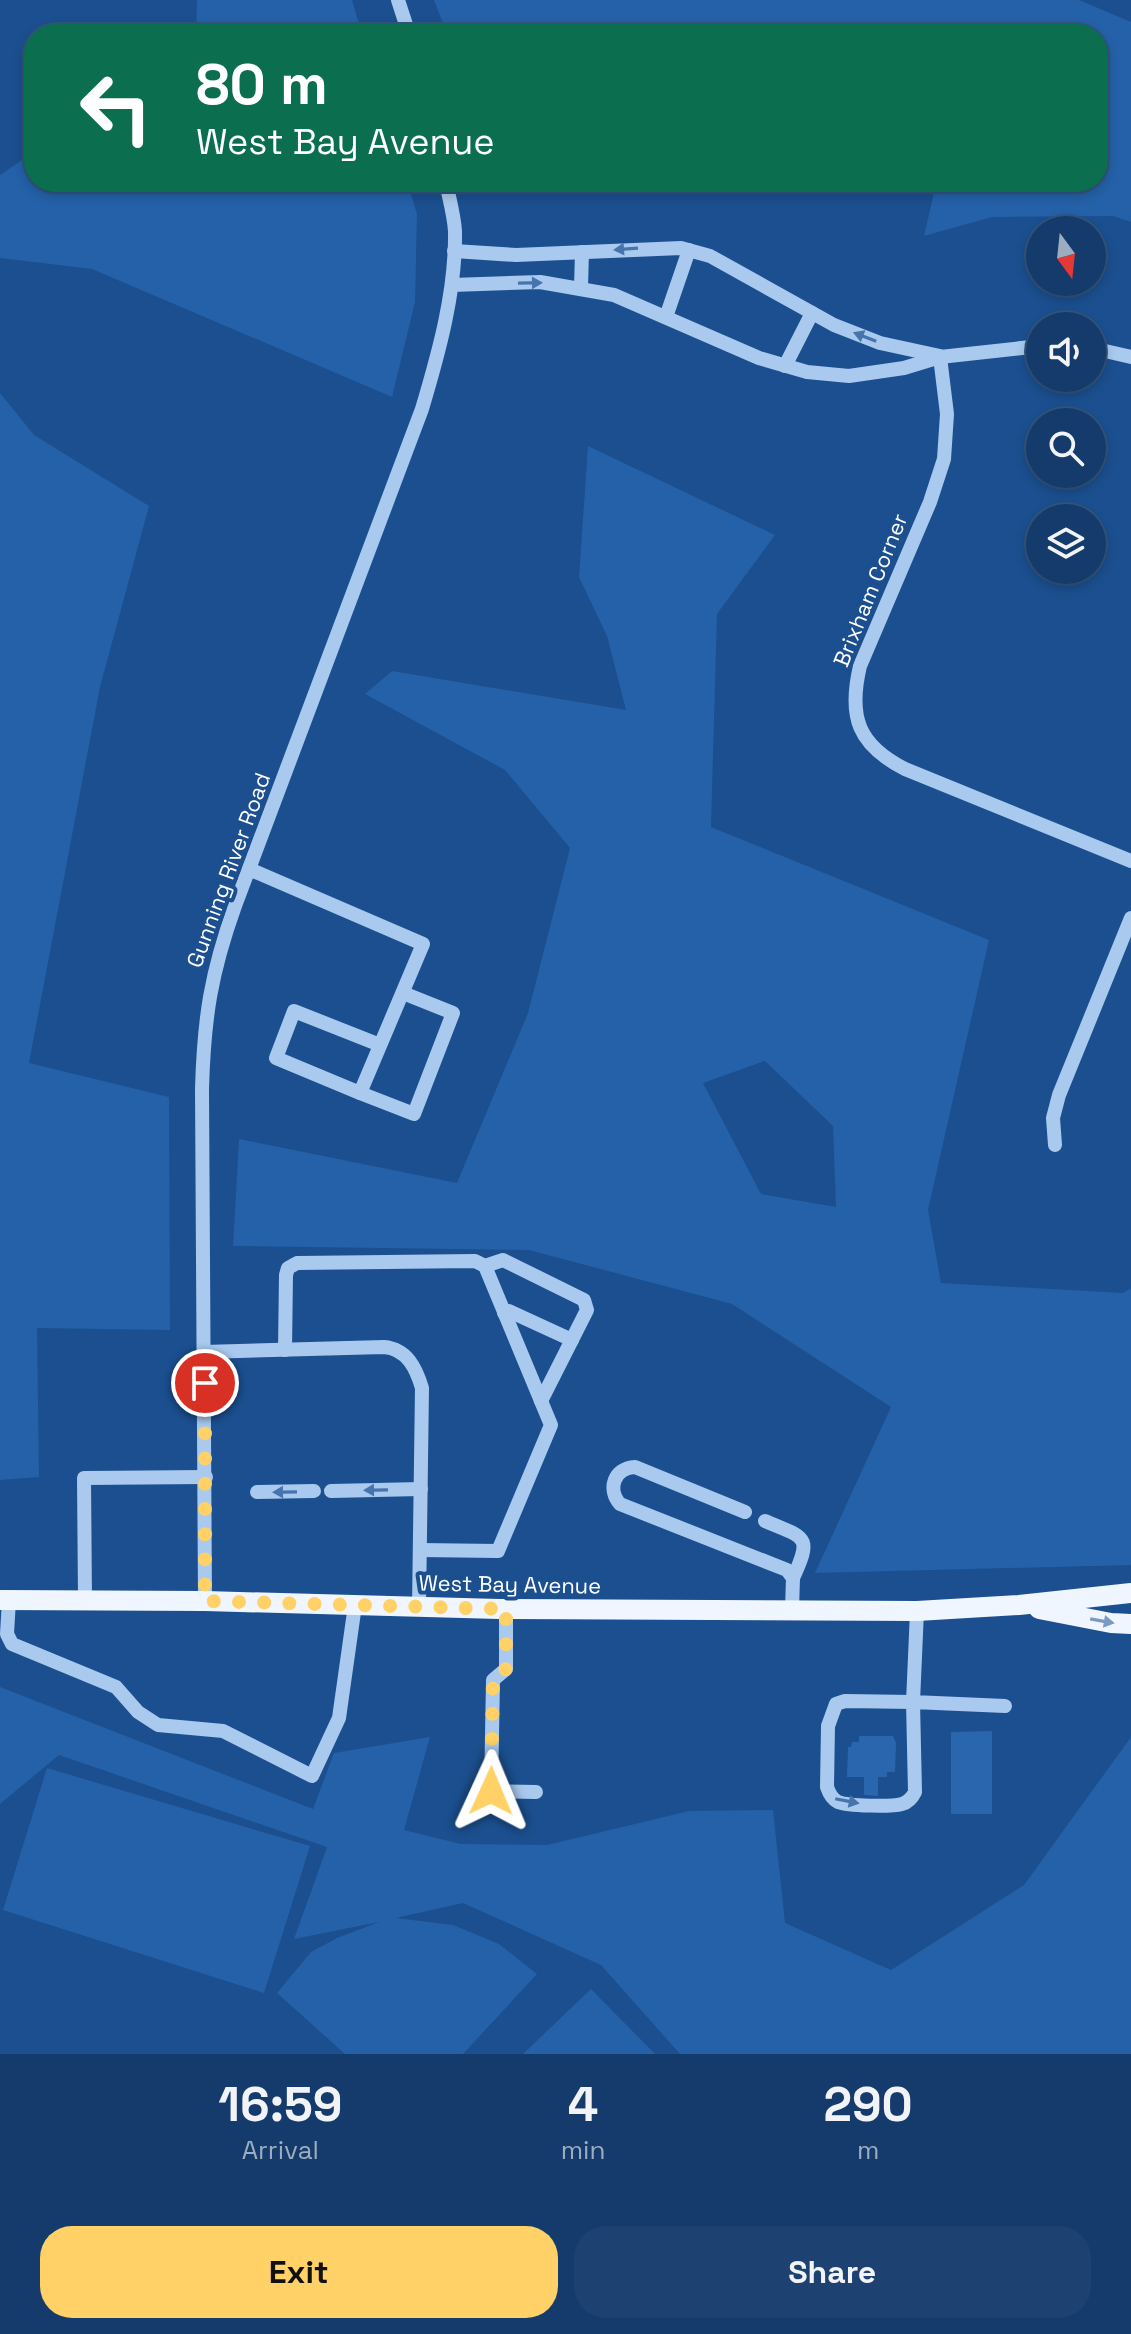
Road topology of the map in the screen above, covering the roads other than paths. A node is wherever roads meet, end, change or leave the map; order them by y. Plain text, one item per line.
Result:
1 (398, 0) edge
2 (406, 24) edge
3 (448, 192) edge
4 (689, 250) junction
5 (454, 251) junction
6 (582, 252) junction
7 (452, 285) junction
8 (581, 287) junction
9 (812, 313) junction
10 (666, 317) junction
11 (1026, 348) edge
12 (1106, 351) edge
13 (940, 357) junction
14 (1131, 357) edge
15 (785, 366) junction
16 (1131, 861) edge
17 (249, 869) junction
18 (1131, 918) edge
19 (403, 993) junction
20 (380, 1045) junction
21 (360, 1093) junction
22 (1055, 1145) dead end
23 (485, 1266) junction
24 (504, 1313) junction
25 (572, 1340) junction
26 (285, 1350) junction
27 (204, 1352) junction
28 (541, 1401) junction
29 (206, 1477) junction
30 (421, 1489) junction
31 (314, 1491) dead end
32 (331, 1491) dead end
33 (257, 1492) dead end
34 (745, 1512) dead end
35 (765, 1521) dead end
36 (420, 1550) junction
37 (793, 1578) junction
38 (1131, 1593) edge
39 (4, 1600) edge
40 (85, 1600) junction
41 (205, 1601) junction
42 (355, 1605) junction
43 (1019, 1605) junction
44 (419, 1607) junction
45 (506, 1609) junction
46 (792, 1610) junction
47 (917, 1611) junction
48 (1131, 1624) edge
49 (913, 1702) junction
50 (1005, 1706) dead end
51 (536, 1792) dead end

1 - 2 street
3 - 5 street, Gunning River Road
4 -> 6 street
4 - 9 street
4 - 10 street
5 - 6 street
5 - 7 street, Gunning River Road
6 - 8 street
7 -> 8 street
7 - 17 street, Gunning River Road
8 - 10 street
13 -> 9 street
9 - 15 street
10 - 15 street
11 - 13 street
12 - 14 street
13 - 15 street
13 - 16 street, Brixham Corner
17 - 19 street
17 - 27 street, Gunning River Road
18 - 22 street
19 - 20 street
19 - 21 street
20 - 21 street
20 - 21 street
23 - 24 street
23 - 25 street
23 - 26 street
24 - 25 street
24 - 28 street
25 - 28 street
26 - 27 street
26 - 30 street
27 - 29 street, Gunning River Road
28 - 36 street
29 - 40 street
29 - 41 street, Gunning River Road
30 -> 32 street
30 - 36 street
31 -> 33 street
34 - 37 street
35 - 37 street
36 - 44 street
37 - 46 street
38 - 43 main road, West Bay Avenue
39 - 40 main road, West Bay Avenue
39 - 42 street
40 - 41 main road, West Bay Avenue
41 - 42 main road, West Bay Avenue
42 - 44 main road, West Bay Avenue
43 - 47 main road, West Bay Avenue
43 -> 48 main road, West Bay Avenue
44 - 45 main road, West Bay Avenue
45 - 46 main road, West Bay Avenue
45 - 51 street
46 - 47 main road, West Bay Avenue
47 - 49 street
49 -> 49 street
49 - 50 street

